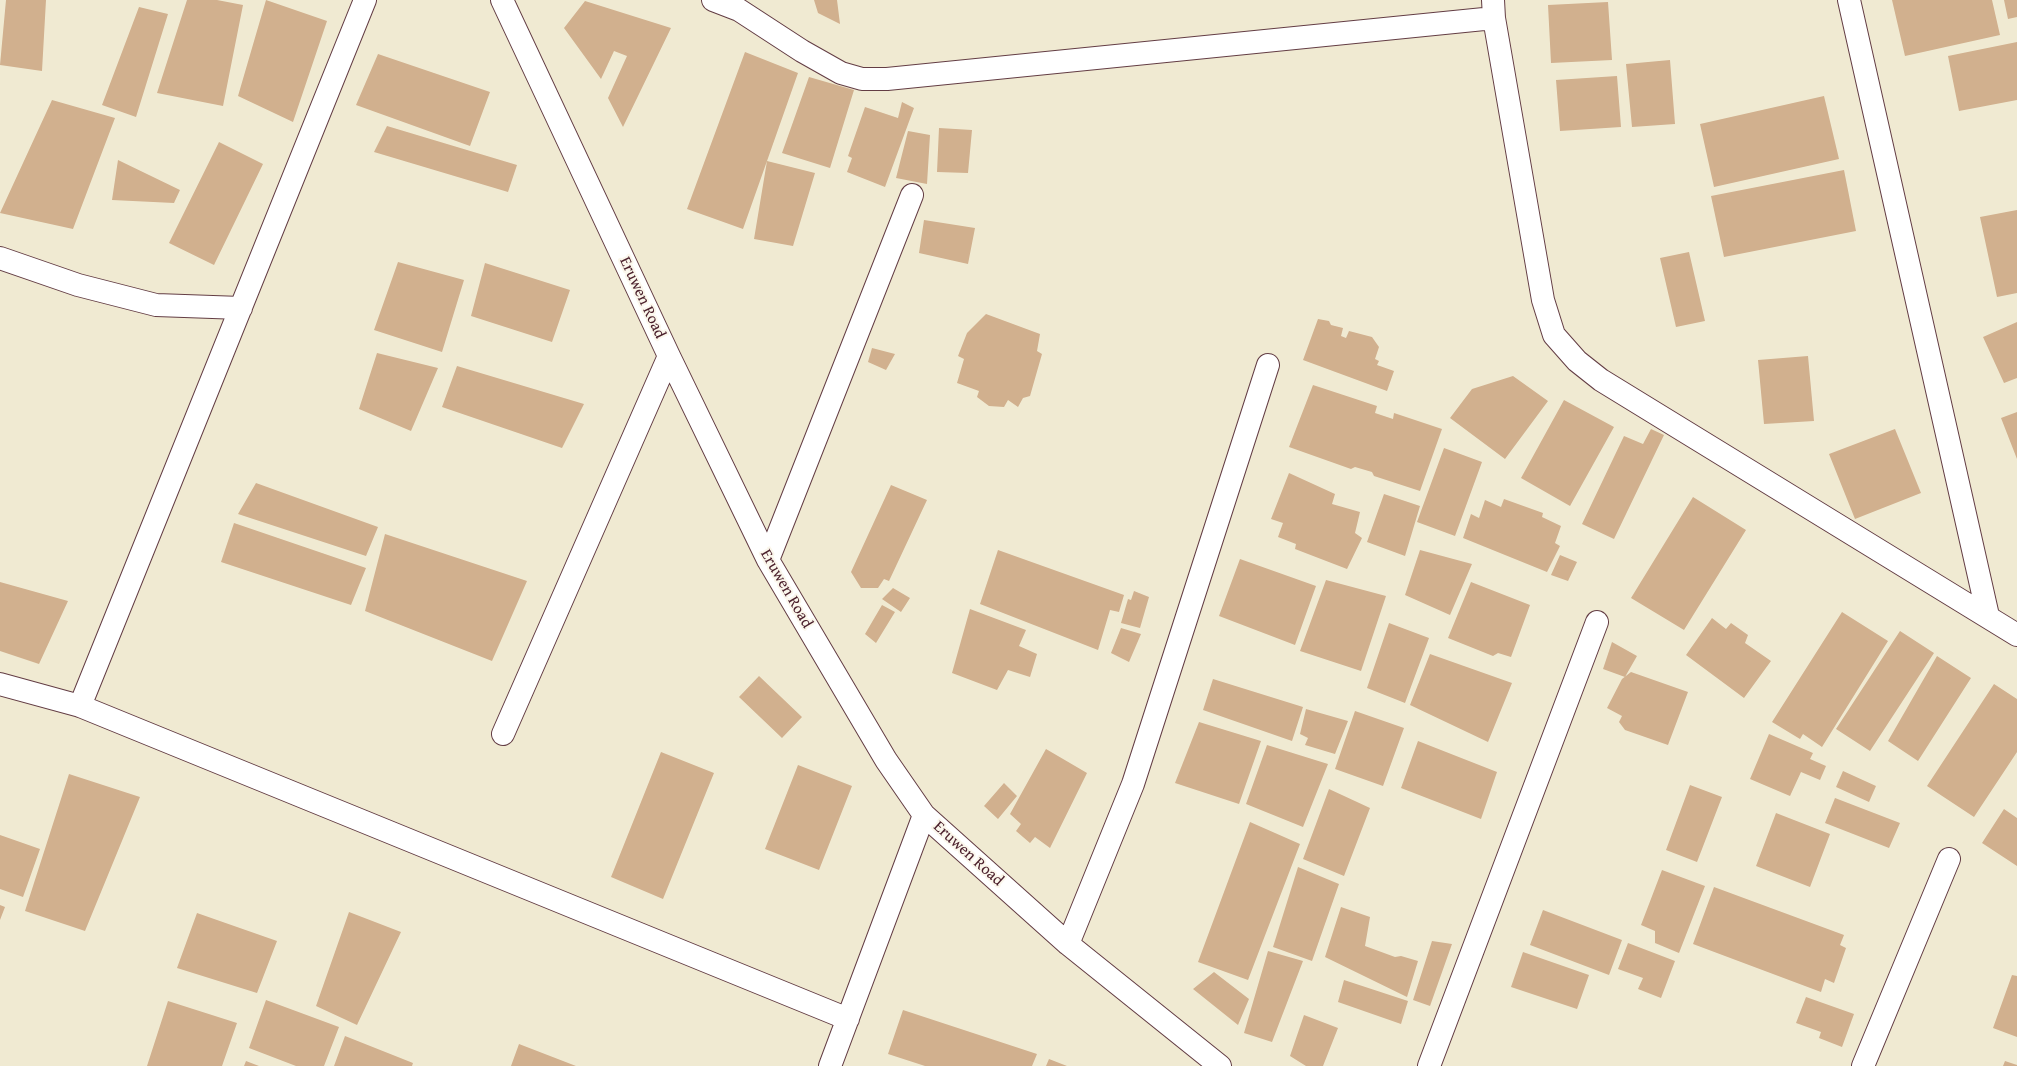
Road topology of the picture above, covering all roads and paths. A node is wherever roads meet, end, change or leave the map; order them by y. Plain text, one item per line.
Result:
1 (365, 0) edge
2 (502, 0) edge
3 (713, 0) edge
4 (1849, 0) edge
5 (1494, 9) edge
6 (912, 195) dead end
7 (0, 258) edge
8 (241, 308) junction
9 (669, 356) junction
10 (1268, 365) dead end
11 (768, 560) junction
12 (1988, 616) junction
13 (1597, 622) dead end
14 (2017, 635) edge
15 (0, 684) edge
16 (80, 706) junction
17 (503, 734) dead end
18 (924, 815) junction
19 (1949, 859) dead end
20 (1068, 944) junction
21 (848, 1019) junction
22 (830, 1066) edge
23 (1220, 1066) edge
24 (1428, 1066) edge
25 (1863, 1066) edge

1 - 8 street
2 - 9 street, Eruwen Road
3 - 5 street
4 - 12 street
5 - 12 street
6 - 11 street
7 - 8 street
8 - 16 street
9 - 11 street, Eruwen Road
9 - 17 street
10 - 20 street
11 - 18 street, Eruwen Road
12 - 14 street
13 - 24 street
15 - 16 street
16 - 21 street
18 - 20 street, Eruwen Road
18 - 21 street
19 - 25 street
20 - 23 street, Eruwen Road
21 - 22 street

